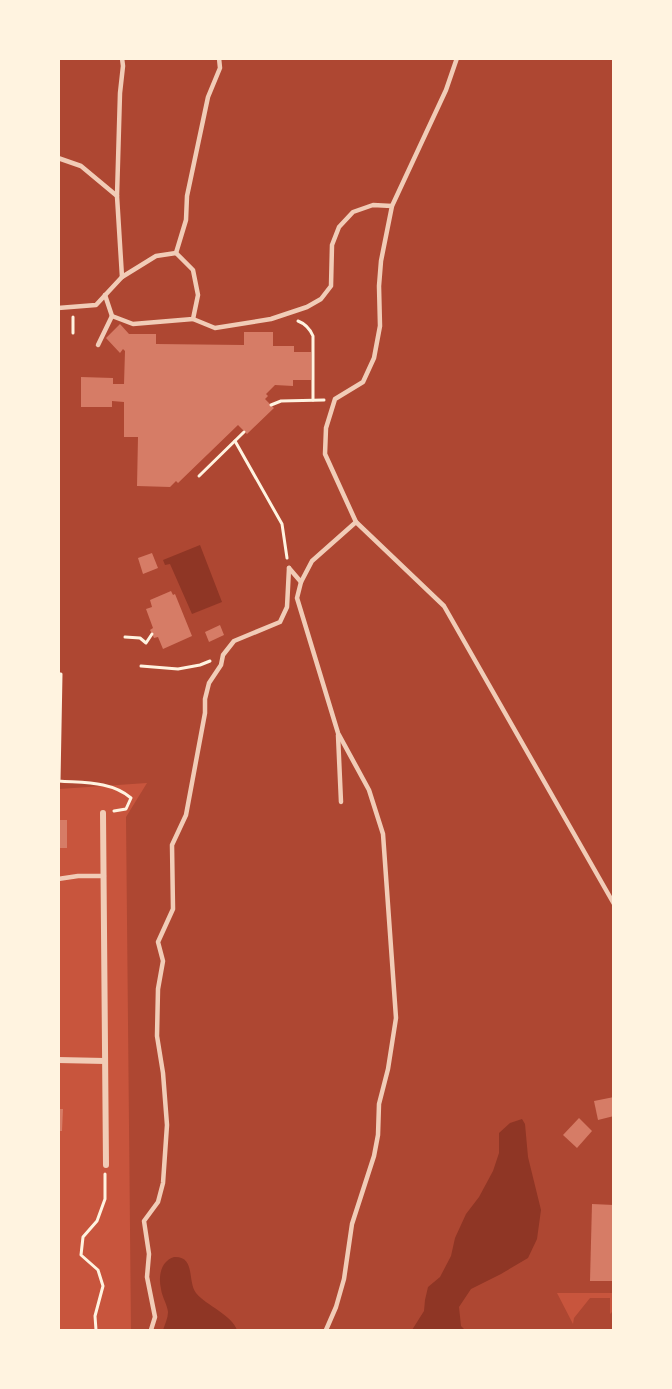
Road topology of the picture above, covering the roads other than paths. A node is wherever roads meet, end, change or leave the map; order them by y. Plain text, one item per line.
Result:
1 (122, 58) edge
2 (219, 58) edge
3 (458, 58) edge
4 (58, 158) edge
5 (117, 196) junction
6 (392, 206) junction
7 (176, 254) junction
8 (122, 277) junction
9 (105, 296) junction
10 (58, 308) edge
11 (112, 316) junction
12 (193, 319) junction
13 (98, 345) dead end
14 (356, 522) junction
15 (301, 582) junction
16 (338, 733) junction
17 (341, 802) dead end
18 (103, 813) road end
19 (104, 876) junction
20 (58, 879) edge
21 (614, 904) edge
22 (58, 1060) edge
23 (105, 1060) junction
24 (106, 1164) road end
25 (151, 1330) edge
26 (326, 1330) edge

1 - 5 lane
2 - 7 lane
3 - 6 lane
4 - 5 lane
5 - 8 lane
6 - 12 lane
6 - 14 lane
7 - 8 lane
7 - 12 lane
8 - 9 lane
9 - 10 lane
9 - 11 lane
11 - 12 lane
11 - 13 lane
14 - 15 lane
14 - 21 lane
15 - 16 lane
15 - 25 lane
16 - 17 lane
16 - 26 lane
18 - 19 street
19 - 20 lane
19 - 23 street
22 - 23 street
23 - 24 street

